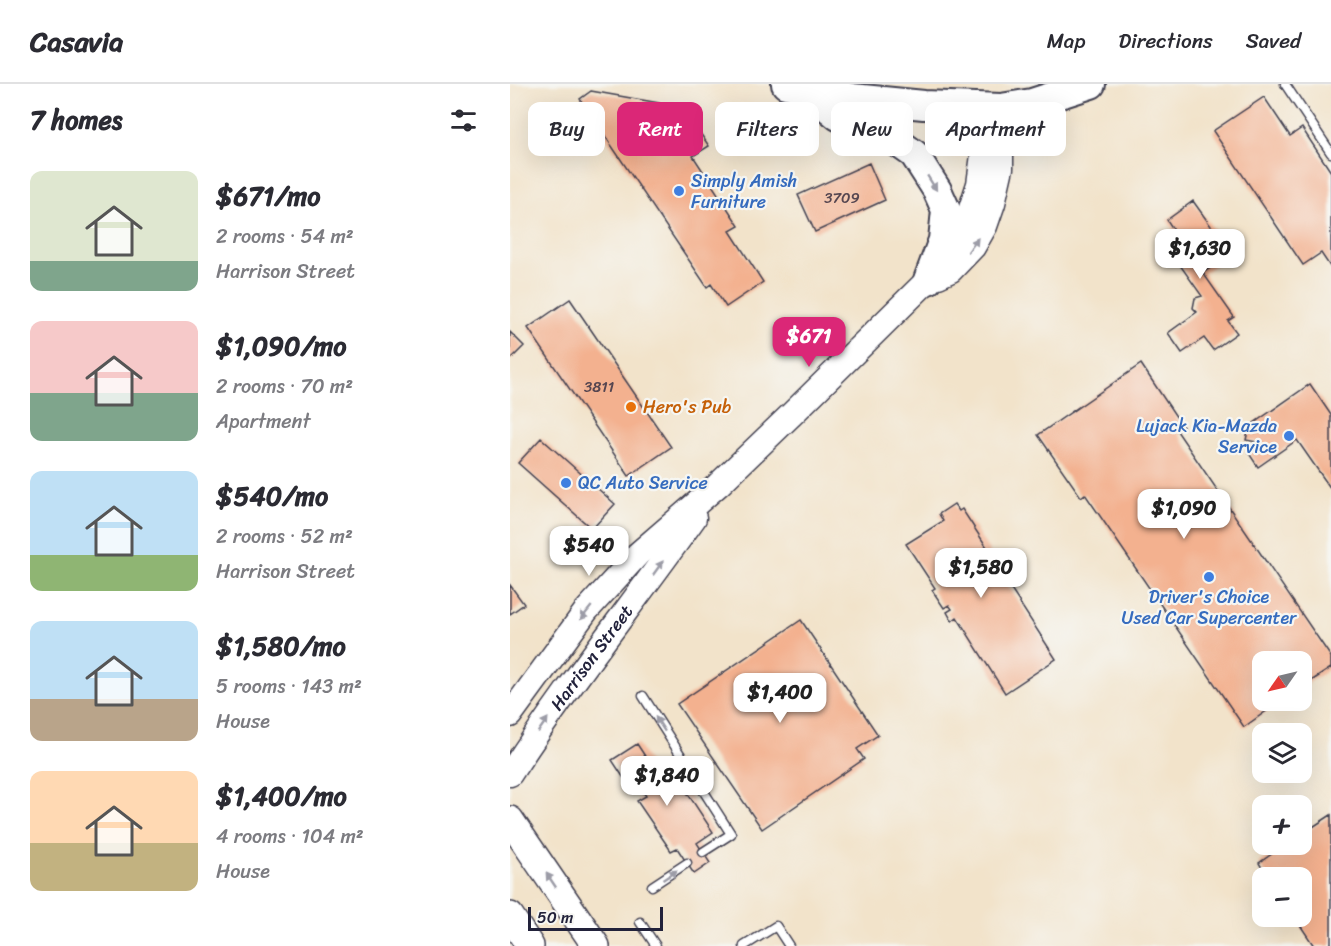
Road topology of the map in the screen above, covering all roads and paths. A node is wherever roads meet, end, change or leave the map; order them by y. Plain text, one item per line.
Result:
1 (1091, 84) edge
2 (1285, 84) edge
3 (795, 86) edge
4 (1038, 102) edge
5 (925, 105) edge
6 (1331, 153) edge
7 (1002, 156) edge
8 (928, 280) junction
9 (718, 485) junction
10 (643, 696) dead end
11 (515, 705) edge
12 (510, 774) edge
13 (510, 819) edge
14 (703, 852) dead end
15 (687, 863) dead end
16 (652, 886) dead end
17 (640, 922) dead end
18 (596, 946) edge
19 (656, 946) edge
20 (744, 946) edge
21 (789, 946) edge

1 - 4 highway
2 - 6 lane
3 - 5 highway
3 -> 8 highway
7 - 8 main road, Harrison Street
8 - 9 main road, Harrison Street
9 -> 11 main road, Harrison Street
12 -> 9 main road, Harrison Street
14 -> 10 lane
18 -> 13 main road
16 -> 15 lane
17 - 19 lane
20 - 21 lane

